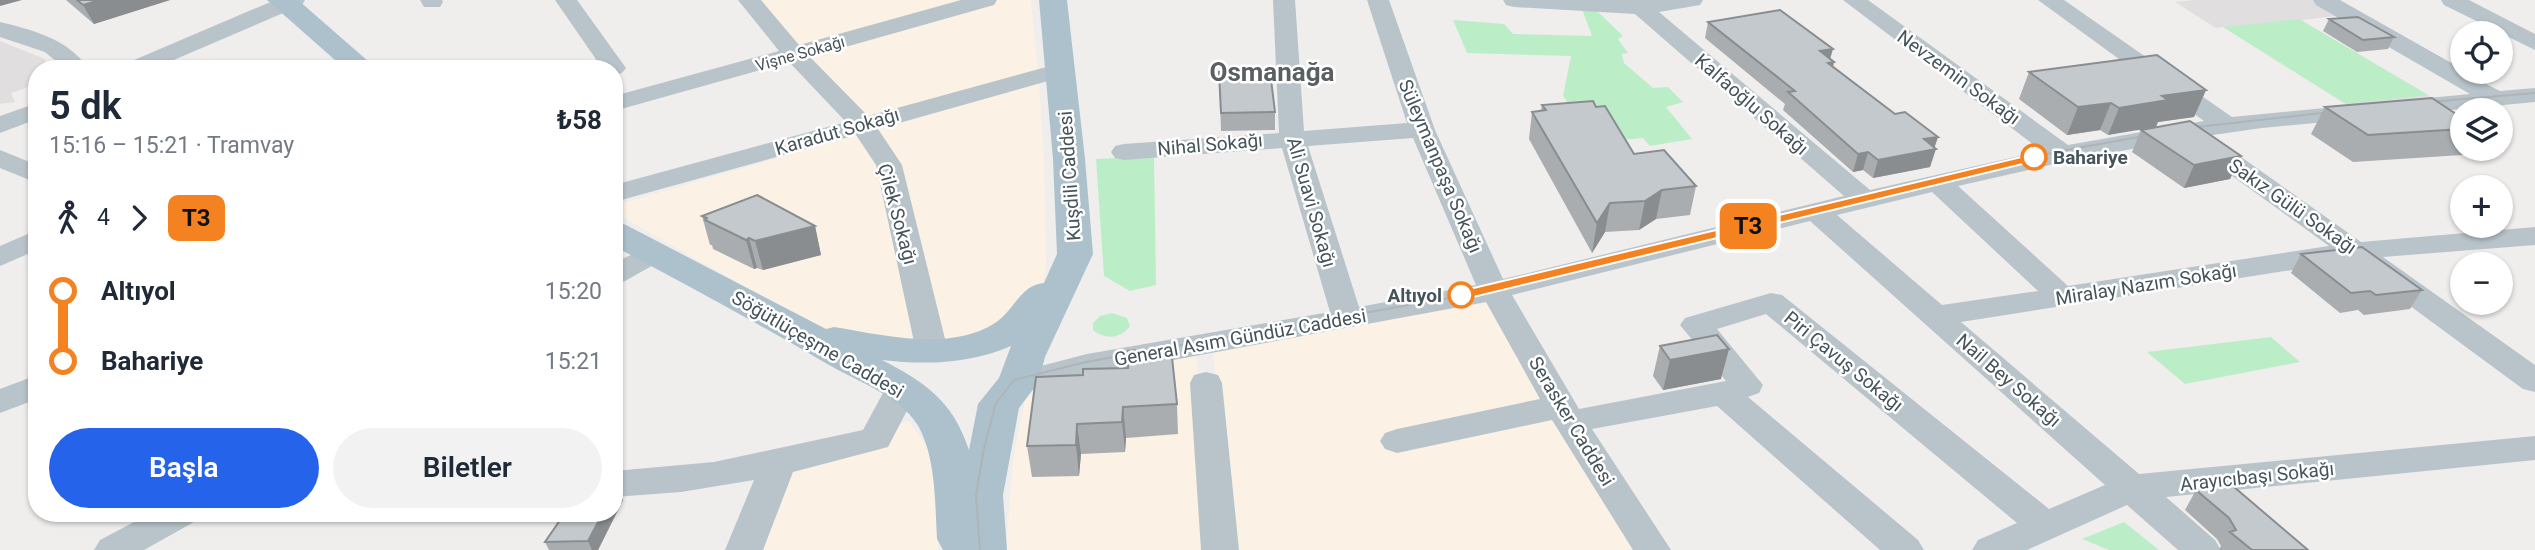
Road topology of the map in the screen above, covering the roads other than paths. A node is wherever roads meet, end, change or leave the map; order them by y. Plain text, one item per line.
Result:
1 (566, 0) edge
2 (748, 0) edge
3 (986, 0) edge
4 (1053, 0) edge
5 (1284, 0) edge
6 (1378, 0) edge
7 (1514, 0) edge
8 (1692, 0) edge
9 (1854, 0) edge
10 (2049, 0) edge
11 (2324, 0) edge
12 (2452, 0) edge
13 (287, 2) edge
14 (1641, 8) junction
15 (0, 29) edge
16 (2535, 43) edge
17 (795, 55) junction
18 (72, 60) edge
19 (153, 60) edge
20 (352, 60) edge
21 (608, 60) edge
22 (1060, 70) junction
23 (2535, 95) edge
24 (2495, 98) edge
25 (2506, 98) edge
26 (625, 101) edge
27 (2450, 104) edge
28 (28, 114) edge
29 (862, 124) junction
30 (0, 125) edge
31 (2227, 125) junction
32 (1422, 130) junction
33 (2186, 131) junction
34 (1292, 138) junction
35 (1124, 152) dead end
36 (2063, 154) junction
37 (0, 159) edge
38 (28, 170) edge
39 (1939, 184) junction
40 (623, 191) edge
41 (1864, 200) junction
42 (1816, 211) junction
43 (2535, 236) edge
44 (623, 237) edge
45 (28, 246) edge
46 (2356, 251) junction
47 (654, 253) junction
48 (1074, 254) junction
49 (0, 257) edge
50 (623, 270) edge
51 (1495, 290) junction
52 (2062, 297) junction
53 (1935, 316) junction
54 (1348, 318) junction
55 (806, 333) junction
56 (932, 351) junction
57 (2532, 376) edge
58 (1018, 383) junction
59 (1206, 383) dead end
60 (28, 390) edge
61 (1724, 394) junction
62 (895, 401) dead end
63 (0, 402) edge
64 (1566, 414) junction
65 (1397, 441) dead end
66 (2535, 448) edge
67 (778, 465) junction
68 (623, 484) edge
69 (2132, 488) junction
70 (164, 522) edge
71 (2046, 527) junction
72 (113, 550) edge
73 (744, 550) edge
74 (960, 550) edge
75 (984, 550) edge
76 (1220, 550) edge
77 (1652, 550) edge
78 (1905, 550) edge
79 (1991, 550) edge
80 (2202, 550) edge

1 - 21 street
2 - 17 street, Çilek Sokağı
3 - 17 street, Vişne Sokağı
4 - 22 main road, Kuşdili Caddesi
5 - 34 street, Ali Suavi Sokağı
6 - 32 street, Süleymanpaşa Sokağı
7 - 14 street
8 - 14 street
9 - 36 street, Nevzemin Sokağı
10 - 31 street
11 - 24 street
12 - 16 street
13 - 19 street
13 - 20 main road
14 - 41 street, Kalfaoğlu Sokağı
15 - 18 street
17 - 26 street, Vişne Sokağı
17 - 29 street, Çilek Sokağı
22 - 29 street, Karadut Sokağı
22 - 48 main road, Kuşdili Caddesi
23 - 25 street, General Asım Gündüz Caddesi
27 - 31 street, General Asım Gündüz Caddesi
28 - 30 street
29 - 40 street, Karadut Sokağı
29 - 56 street, Çilek Sokağı
31 - 33 street, General Asım Gündüz Caddesi
32 - 34 street, Nihal Sokağı
32 - 51 street, Süleymanpaşa Sokağı
33 - 36 street, General Asım Gündüz Caddesi
33 - 46 street, Sakız Gülü Sokağı
34 - 35 street, Nihal Sokağı
34 - 54 street, Ali Suavi Sokağı
36 - 39 street, General Asım Gündüz Caddesi
37 - 38 street
39 - 41 street, General Asım Gündüz Caddesi
39 - 52 street
41 - 42 street, General Asım Gündüz Caddesi
42 - 51 street, General Asım Gündüz Caddesi
42 - 53 street, Nail Bey Sokağı
43 - 46 street, Miralay Nazım Sokağı
44 - 47 main road, Söğütlüçeşme Caddesi
45 - 49 street
46 - 52 street, Miralay Nazım Sokağı
46 - 57 street, Sakız Gülü Sokağı
47 - 50 street
47 - 55 main road, Söğütlüçeşme Caddesi
48 - 56 main road
48 - 58 main road, Kuşdili Caddesi
51 - 54 street, General Asım Gündüz Caddesi
51 - 64 street, Serasker Caddesi
52 - 53 street, Miralay Nazım Sokağı
53 - 69 street, Nail Bey Sokağı
54 - 58 street, General Asım Gündüz Caddesi
55 - 56 main road
55 - 74 main road, Söğütlüçeşme Caddesi
58 - 75 main road
59 - 76 street
60 - 63 street
61 - 64 street
61 - 71 street, Piri Çavuş Sokağı
61 - 78 street
62 - 67 street
64 - 65 street
64 - 77 street, Serasker Caddesi
66 - 69 street, Arayıcıbaşı Sokağı
67 - 68 street
67 - 73 street
69 - 71 street, Arayıcıbaşı Sokağı
69 - 80 street, Nail Bey Sokağı
70 - 72 street
71 - 79 street, Arayıcıbaşı Sokağı

